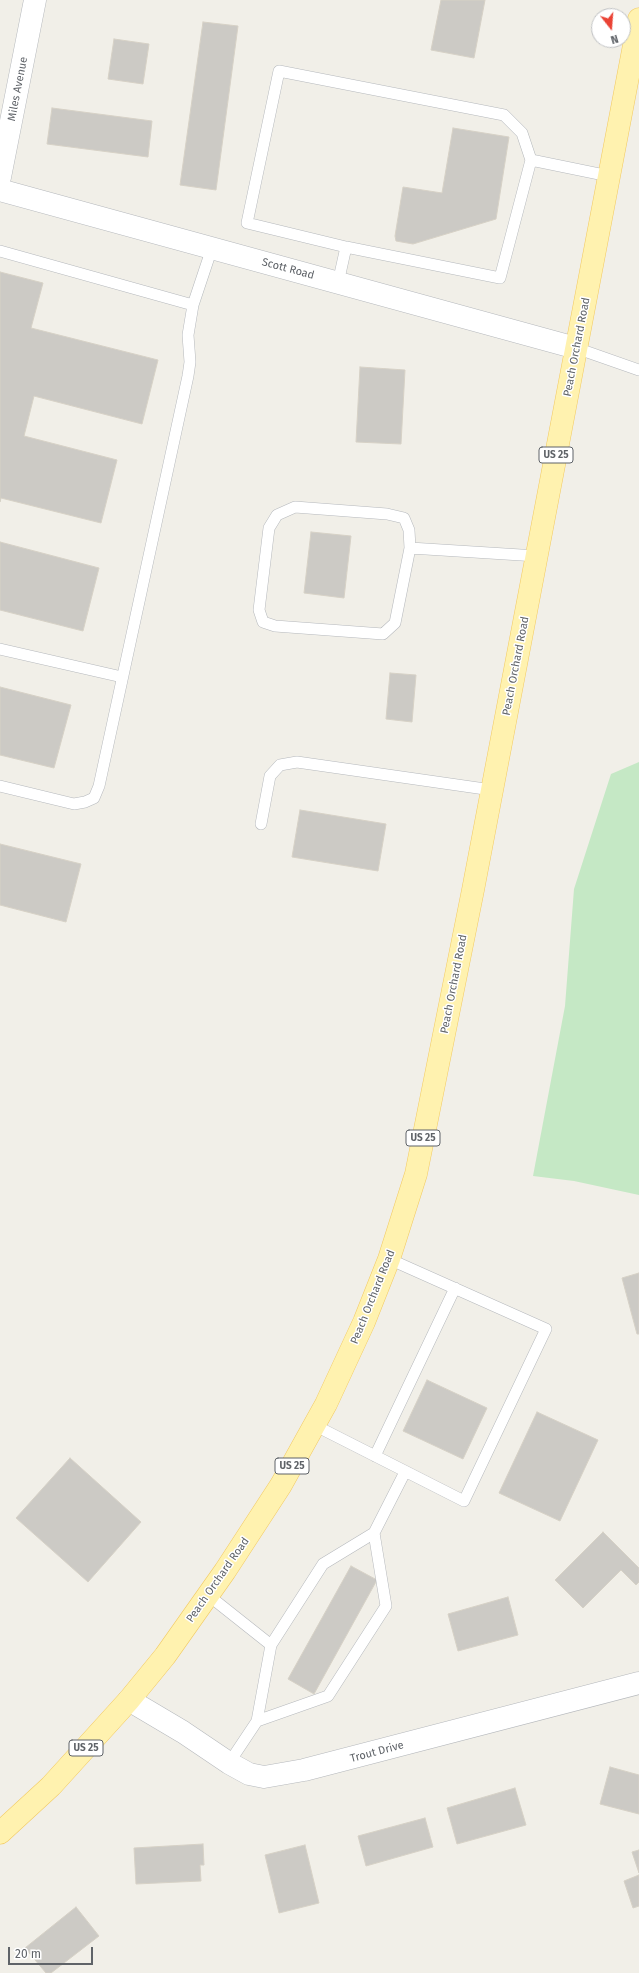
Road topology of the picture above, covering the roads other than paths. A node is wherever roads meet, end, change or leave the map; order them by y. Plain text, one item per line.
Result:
1 (35, 0) edge
2 (639, 18) edge
3 (531, 160) junction
4 (609, 176) junction
5 (0, 177) edge
6 (0, 190) edge
7 (346, 247) junction
8 (212, 248) junction
9 (0, 251) edge
10 (338, 283) junction
11 (193, 305) junction
12 (576, 348) junction
13 (639, 370) edge
14 (410, 548) junction
15 (537, 556) junction
16 (0, 649) edge
17 (122, 677) junction
18 (0, 786) edge
19 (492, 790) junction
20 (261, 824) dead end
21 (389, 1259) junction
22 (456, 1288) junction
23 (314, 1426) junction
24 (375, 1456) junction
25 (405, 1472) junction
26 (374, 1533) junction
27 (208, 1595) junction
28 (271, 1645) junction
29 (639, 1683) edge
30 (129, 1700) junction
31 (257, 1721) junction
32 (229, 1763) junction
33 (0, 1833) edge

1 - 5 street, Miles Avenue
2 - 4 main road, Peach Orchard Road / US 25
3 - 4 lane
3 - 7 lane
3 - 7 lane
4 - 12 main road, Peach Orchard Road / US 25
6 - 8 street, Scott Road
7 - 10 lane
8 - 10 street, Scott Road
8 - 11 lane
9 - 11 lane
10 - 12 street, Scott Road
11 - 17 lane
12 - 13 lane
12 - 15 main road, Peach Orchard Road / US 25
14 - 14 lane
14 - 15 lane
15 - 19 main road, Peach Orchard Road / US 25
16 - 17 lane
17 - 18 lane
19 - 20 lane
19 - 21 main road, Peach Orchard Road / US 25
21 - 22 lane
21 - 23 main road, Peach Orchard Road / US 25
22 - 24 lane
22 - 25 lane
23 - 24 lane
23 - 27 main road, Peach Orchard Road / US 25
24 - 25 lane
25 - 26 lane
26 - 28 lane
26 - 31 lane
27 - 28 lane
27 - 30 main road, Peach Orchard Road / US 25
28 - 31 lane
29 - 32 street, Trout Drive
30 - 32 street, Trout Drive
30 - 33 main road, Peach Orchard Road / US 25
31 - 32 lane

